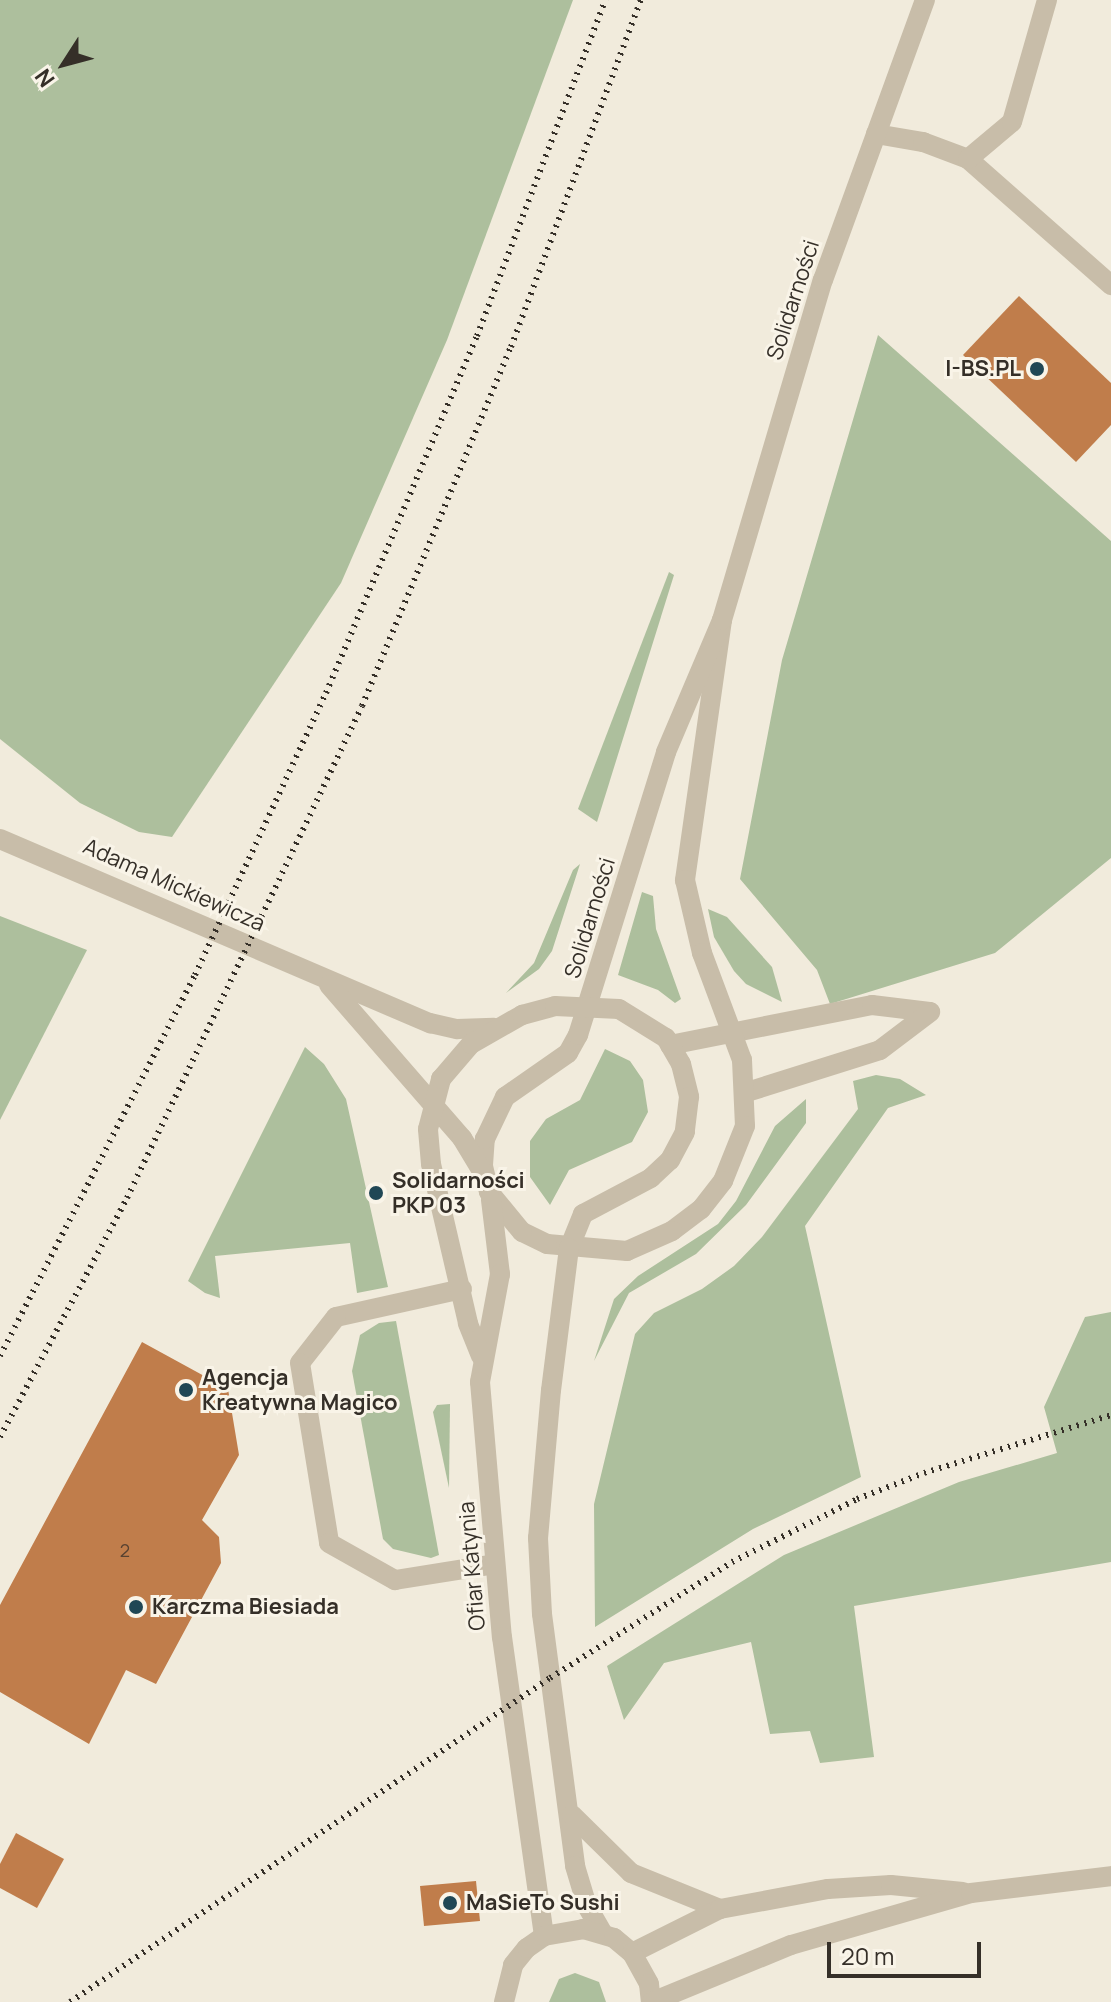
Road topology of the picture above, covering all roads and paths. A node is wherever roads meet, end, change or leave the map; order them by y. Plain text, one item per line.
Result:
1 (925, 0) edge
2 (1047, 0) edge
3 (876, 134) junction
4 (968, 159) junction
5 (1111, 285) edge
6 (722, 620) junction
7 (0, 839) edge
8 (326, 982) junction
9 (589, 1005) junction
10 (494, 1028) junction
11 (732, 1035) junction
12 (670, 1045) junction
13 (747, 1092) junction
14 (432, 1103) junction
15 (488, 1186) junction
16 (569, 1248) junction
17 (462, 1289) junction
18 (481, 1356) junction
19 (495, 1564) junction
20 (572, 1815) junction
21 (1111, 1876) edge
22 (971, 1893) junction
23 (720, 1909) junction
24 (603, 1934) junction
25 (544, 1936) junction
26 (632, 1953) junction
27 (504, 2002) edge
28 (651, 2002) edge

1 - 3 street, Solidarności
2 - 4 street
3 - 4 street
3 - 6 street, Solidarności
4 - 5 street
6 - 9 street, Solidarności
6 - 11 street, Solidarności
7 - 8 street, Adama Mickiewicza
8 - 10 street, Adama Mickiewicza
8 - 14 street, Adama Mickiewicza
9 - 10 street
9 - 12 street
9 - 15 street, Solidarności
10 - 14 street
11 - 12 street
11 - 13 street, Solidarności
11 - 13 street
12 - 16 street
13 - 16 street, Adama Mickiewicza
14 - 15 street, Adama Mickiewicza
14 - 17 street
15 - 16 street, Adama Mickiewicza
15 - 18 street, Ofiar Katynia
16 - 20 street
17 - 18 street
17 - 19 street
18 - 19 street, Ofiar Katynia
19 - 25 street, Ofiar Katynia
20 - 23 street
20 - 24 street
21 - 22 street
22 - 23 street
22 - 28 street
23 - 26 street
24 - 25 street
24 - 26 street
25 - 27 street
26 - 28 street

